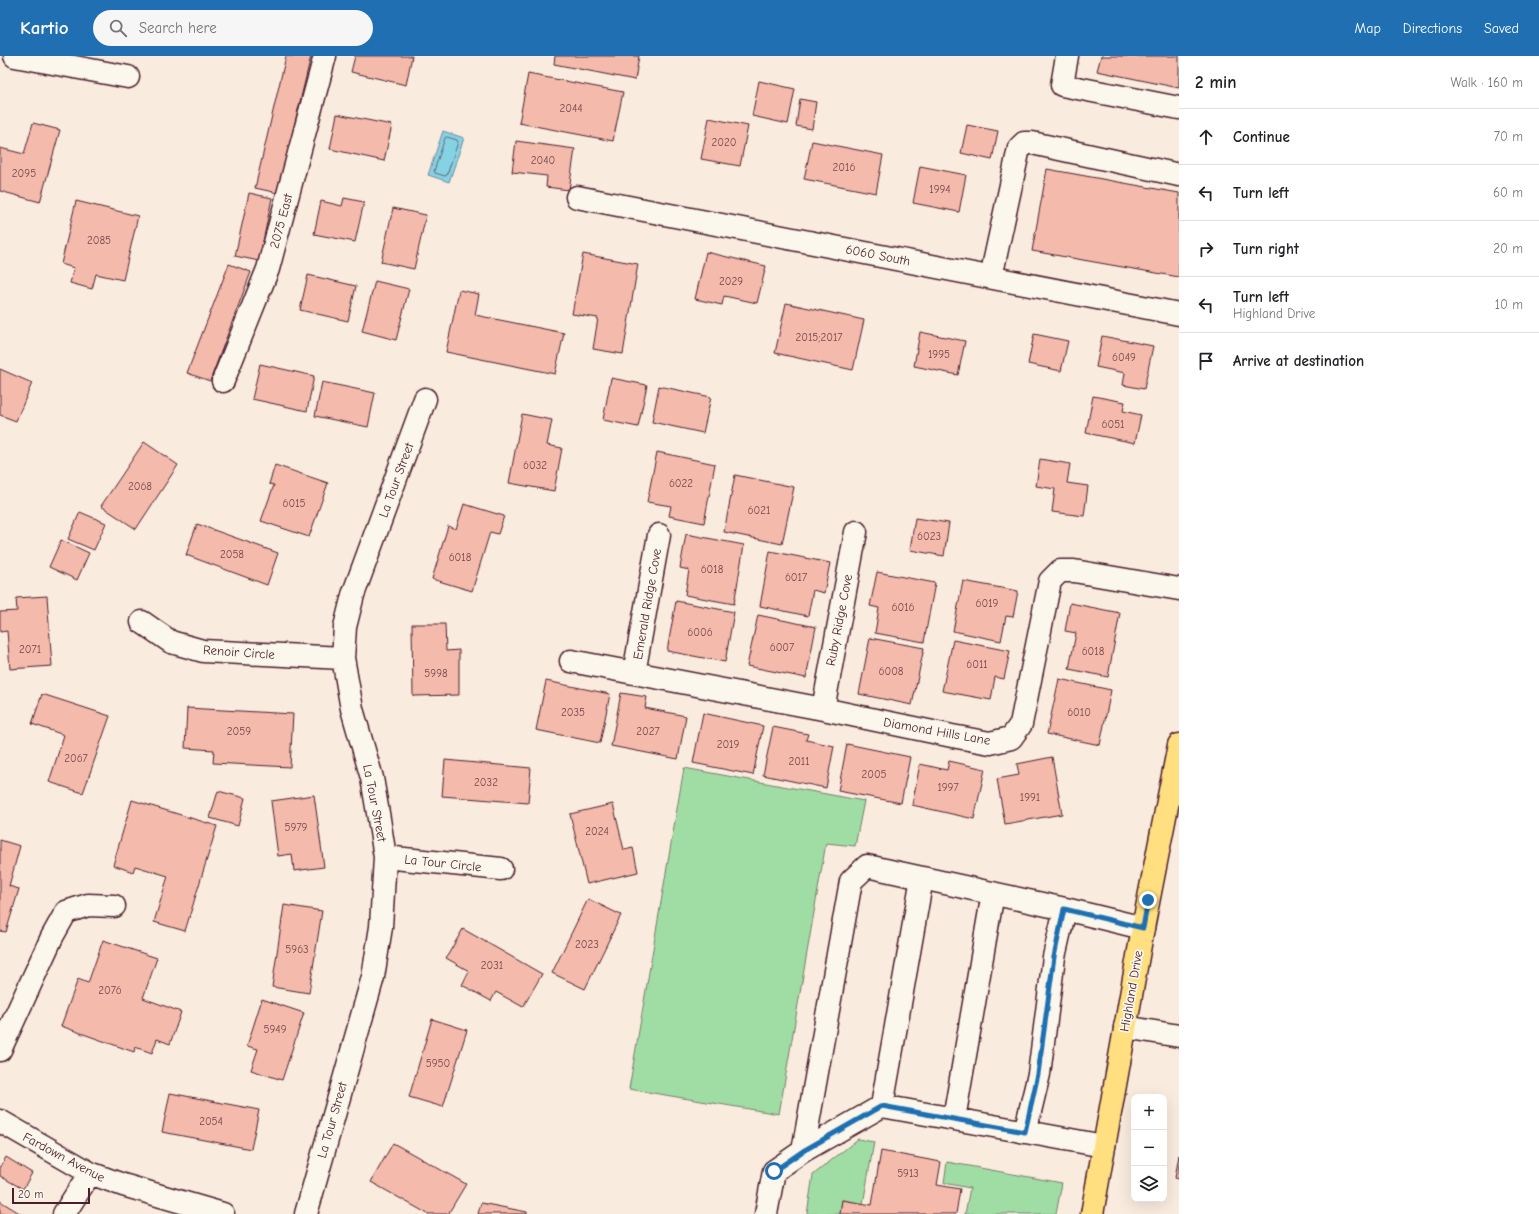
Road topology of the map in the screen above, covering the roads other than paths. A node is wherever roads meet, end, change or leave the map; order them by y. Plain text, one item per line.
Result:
1 (15, 56) edge
2 (325, 56) edge
3 (1067, 56) edge
4 (128, 77) dead end
5 (1179, 108) edge
6 (1179, 175) edge
7 (577, 197) dead end
8 (990, 277) junction
9 (1179, 314) edge
10 (223, 382) dead end
11 (426, 399) dead end
12 (856, 532) dead end
13 (660, 535) dead end
14 (1179, 589) edge
15 (142, 622) dead end
16 (343, 658) junction
17 (571, 661) dead end
18 (634, 672) junction
19 (823, 709) junction
20 (1179, 726) edge
21 (1179, 748) edge
22 (385, 857) junction
23 (501, 869) dead end
24 (922, 878) junction
25 (993, 894) junction
26 (114, 906) dead end
27 (1064, 909) junction
28 (1143, 928) junction
29 (1125, 1026) junction
30 (1179, 1036) edge
31 (0, 1050) edge
32 (882, 1106) junction
33 (954, 1120) junction
34 (0, 1121) edge
35 (1025, 1132) junction
36 (1104, 1146) junction
37 (803, 1151) junction
38 (90, 1173) junction
39 (64, 1214) edge
40 (223, 1214) edge
41 (306, 1214) edge
42 (766, 1214) edge
43 (1092, 1214) edge

1 - 4 street
2 - 10 street, 2075 East
3 - 5 street
6 - 8 street
7 - 8 street, 6060 South
8 - 9 street, 6060 South
11 - 16 street, La Tour Street
12 - 19 street, Ruby Ridge Cove
13 - 18 street, Emerald Ridge Cove
14 - 19 street, Diamond Hills Lane
15 - 16 street, Renoir Circle
16 - 22 street, La Tour Street
17 - 18 street, Diamond Hills Lane
18 - 19 street, Diamond Hills Lane
20 - 21 main road, Highland Drive
21 - 28 main road, Highland Drive
22 - 23 street, La Tour Circle
22 - 41 street, La Tour Street
24 - 25 street
24 - 32 street
24 - 37 street
25 - 27 street
25 - 33 street
26 - 31 street
27 - 28 street
27 - 35 street
28 - 29 main road, Highland Drive
29 - 30 street
29 - 36 main road, Highland Drive
32 - 33 street
32 - 37 street
33 - 35 street
34 - 38 street, Fardown Avenue
35 - 36 street
36 - 43 main road, Highland Drive
37 - 42 street
38 - 39 street
38 - 40 street, Fardown Avenue

